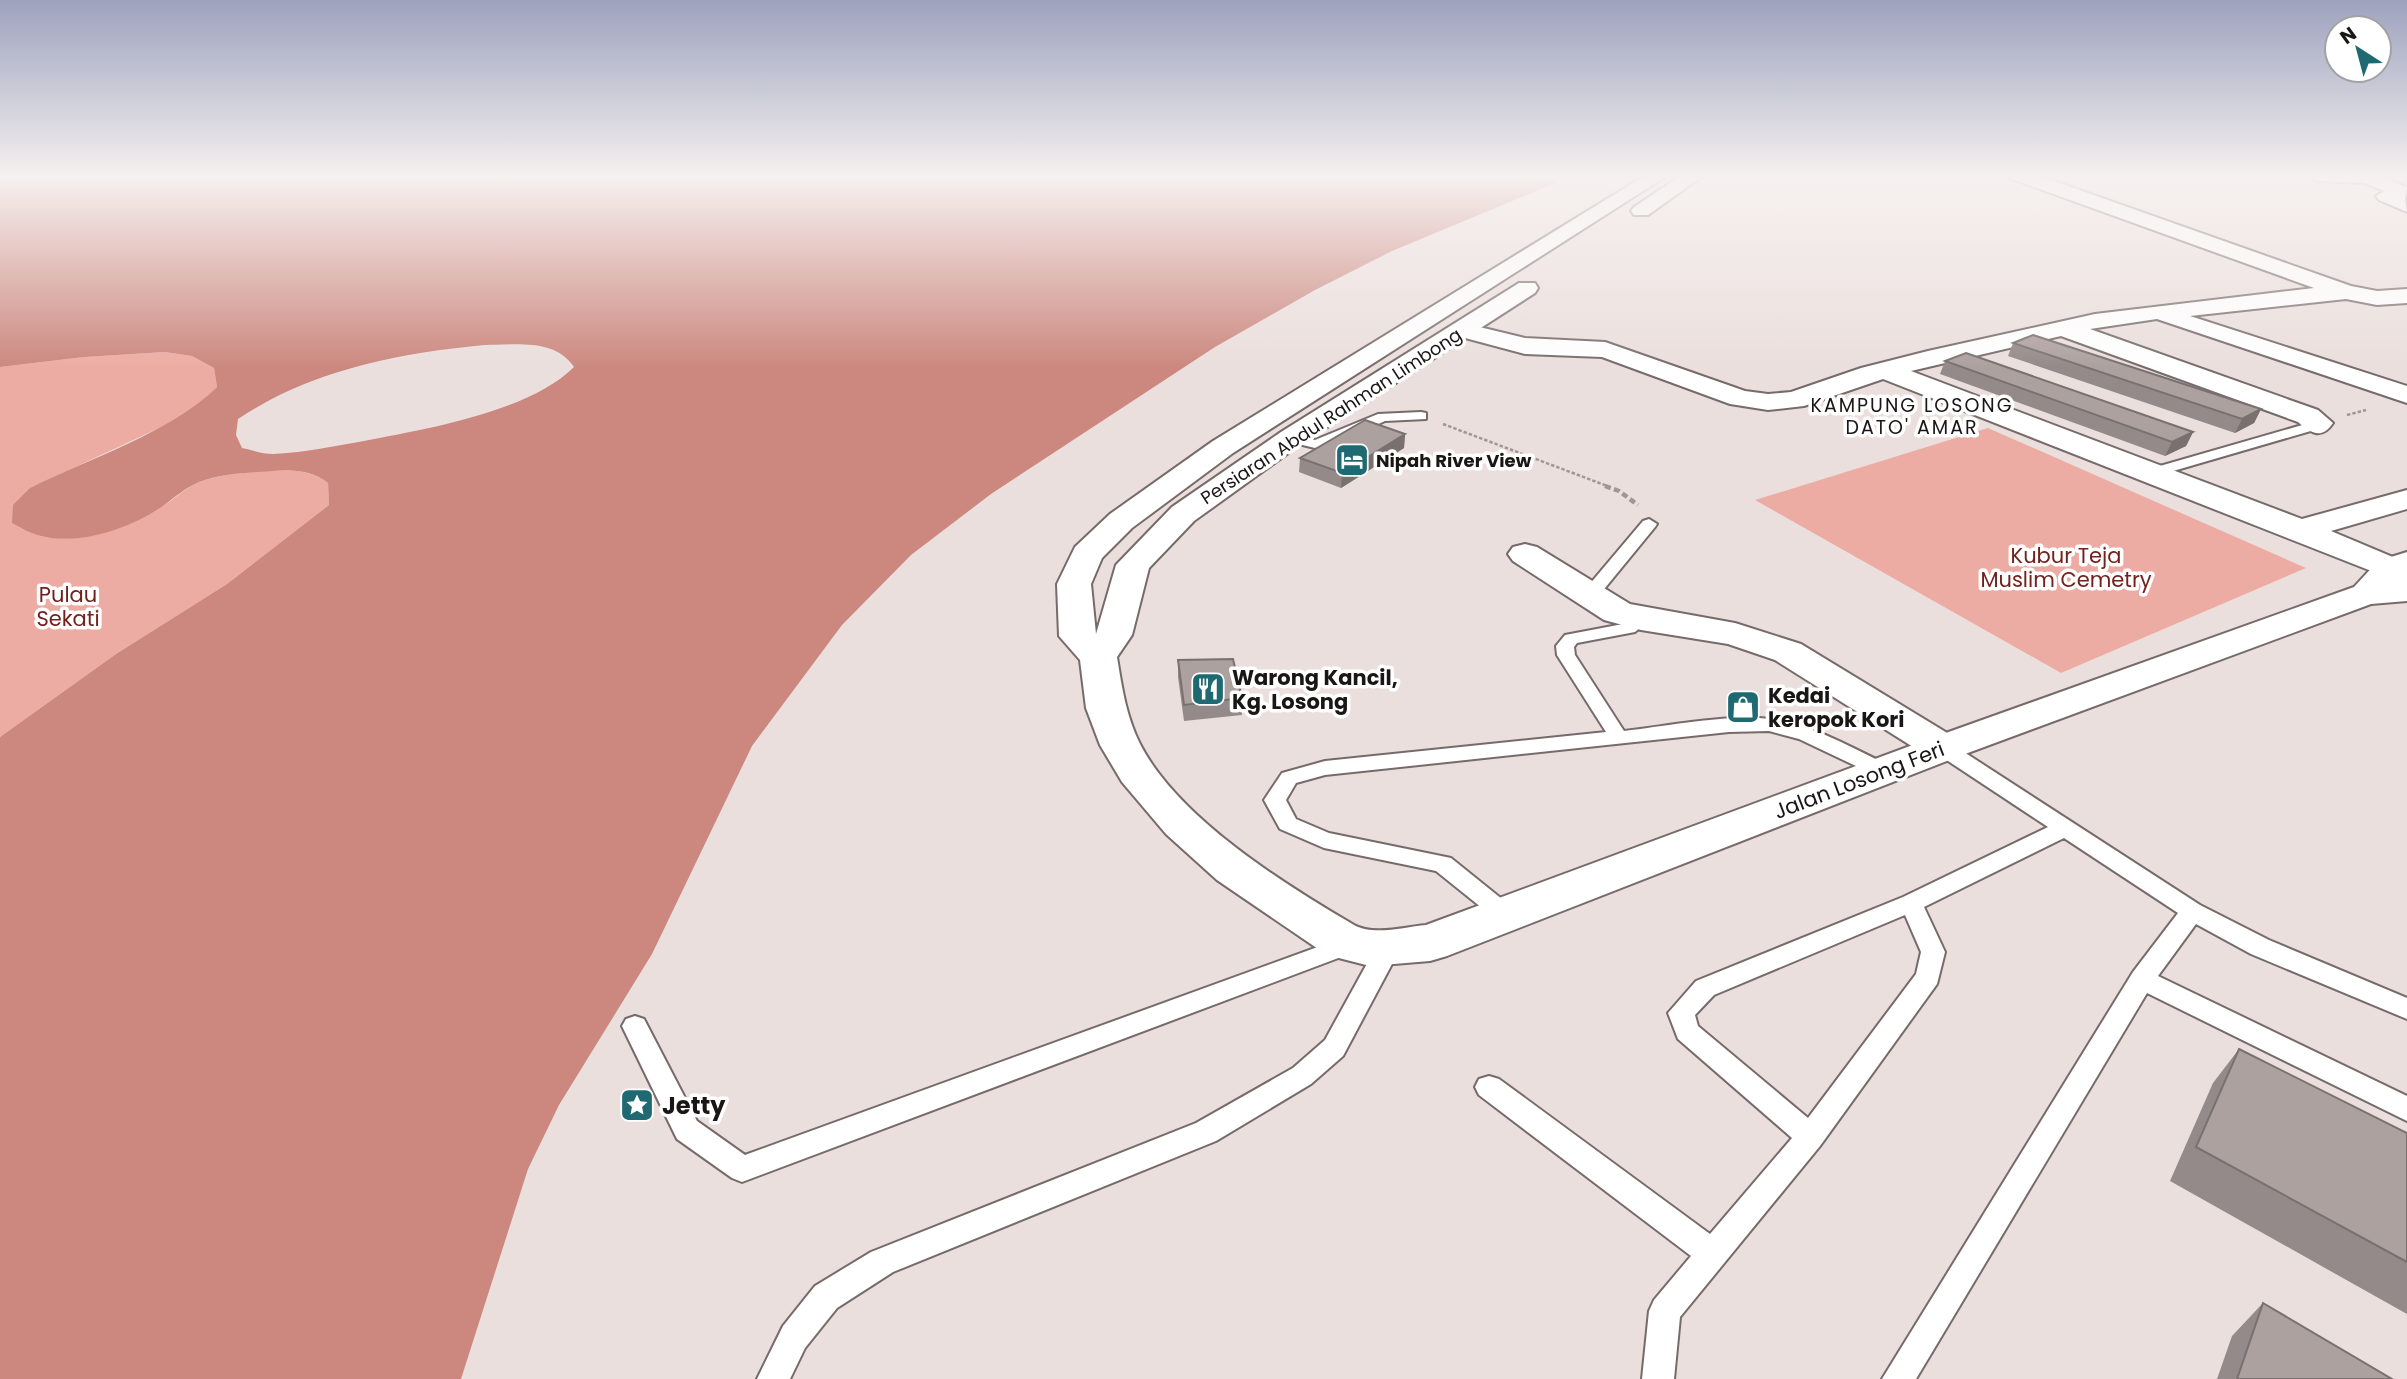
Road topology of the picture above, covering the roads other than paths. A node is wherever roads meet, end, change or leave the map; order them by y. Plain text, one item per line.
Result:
1 (1557, 239) edge
2 (1599, 239) edge
3 (2199, 239) edge
4 (2346, 292) junction
5 (2407, 296) edge
6 (2155, 312) junction
7 (2061, 328) junction
8 (1463, 330) junction
9 (1884, 370) junction
10 (2407, 395) edge
11 (1421, 416) road end
12 (2316, 425) joint
13 (1291, 438) junction
14 (2151, 473) junction
15 (2407, 499) edge
16 (1649, 524) road end
17 (2300, 530) junction
18 (1525, 554) dead end
19 (2395, 578) edge
20 (1590, 595) junction
21 (1641, 619) junction
22 (1098, 657) junction
23 (1618, 736) junction
24 (1943, 748) junction
25 (1884, 771) junction
26 (2066, 828) junction
27 (1911, 903) junction
28 (2192, 911) junction
29 (1505, 914) junction
30 (1370, 946) junction
31 (2142, 979) junction
32 (2407, 1009) edge
33 (635, 1026) dead end
34 (1489, 1087) dead end
35 (2407, 1109) edge
36 (1810, 1137) junction
37 (1712, 1254) junction
38 (773, 1379) edge
39 (1658, 1379) edge
40 (1898, 1379) edge

1 - 22 street, Persiaran Abdul Rahman Limbong
2 - 8 street, Persiaran Abdul Rahman Limbong
3 - 4 street
4 - 5 street
4 - 6 street
6 - 7 street
6 - 10 street
7 - 9 street
7 - 12 street
8 - 9 street
8 - 13 street, Persiaran Abdul Rahman Limbong
9 - 14 street
11 - 13 lane
12 - 14 lane
13 - 22 street, Persiaran Abdul Rahman Limbong
14 - 17 street
15 - 17 street
16 - 20 lane
17 - 19 street
18 - 20 street
19 - 24 street, Jalan Losong Feri
20 - 21 street
21 - 23 lane
21 - 24 street
22 - 30 street
23 - 25 lane
23 - 29 lane
24 - 25 street, Jalan Losong Feri
24 - 26 lane
25 - 29 street, Jalan Losong Feri
26 - 27 lane
26 - 28 lane
27 - 36 lane
27 - 36 lane
28 - 31 lane
28 - 32 lane
29 - 30 street, Jalan Losong Feri
30 - 33 lane
30 - 38 lane
31 - 35 lane
31 - 40 lane
34 - 37 lane
36 - 37 lane
37 - 39 lane

